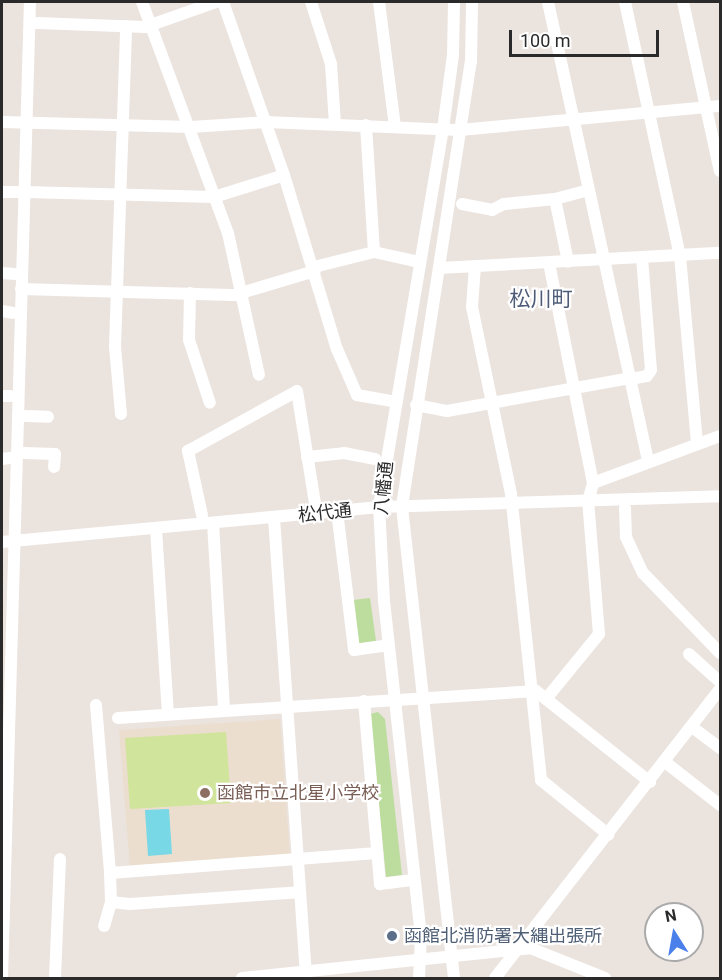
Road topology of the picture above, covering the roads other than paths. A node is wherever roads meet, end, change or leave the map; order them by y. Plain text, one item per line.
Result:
1 (30, 2) edge
2 (142, 2) edge
3 (216, 2) edge
4 (223, 2) edge
5 (311, 2) edge
6 (379, 2) edge
7 (454, 2) edge
8 (472, 2) edge
9 (548, 2) edge
10 (625, 2) edge
11 (683, 2) edge
12 (36, 23) dead end
13 (126, 26) junction
14 (151, 26) junction
15 (720, 106) edge
16 (707, 107) junction
17 (649, 113) junction
18 (574, 120) junction
19 (2, 122) edge
20 (266, 122) junction
21 (27, 123) junction
22 (335, 124) junction
23 (122, 125) junction
24 (366, 125) junction
25 (191, 127) junction
26 (395, 127) junction
27 (443, 129) junction
28 (460, 130) junction
29 (720, 171) edge
30 (284, 176) junction
31 (589, 190) junction
32 (2, 192) edge
33 (21, 192) junction
34 (120, 196) junction
35 (214, 197) junction
36 (555, 200) junction
37 (462, 204) dead end
38 (374, 252) junction
39 (720, 253) edge
40 (680, 256) junction
41 (642, 258) junction
42 (604, 260) junction
43 (568, 261) junction
44 (419, 262) junction
45 (549, 262) junction
46 (475, 266) junction
47 (439, 268) junction
48 (314, 269) junction
49 (2, 273) edge
50 (15, 274) dead end
51 (21, 289) junction
52 (117, 291) junction
53 (190, 293) junction
54 (241, 294) junction
55 (259, 375) dead end
56 (630, 378) junction
57 (575, 389) junction
58 (396, 402) junction
59 (210, 403) dead end
60 (494, 403) junction
61 (416, 405) junction
62 (121, 414) dead end
63 (25, 416) dead end
64 (48, 417) dead end
65 (720, 436) edge
66 (697, 444) junction
67 (24, 453) dead end
68 (308, 457) junction
69 (375, 459) dead end
70 (648, 462) junction
71 (54, 467) dead end
72 (593, 483) junction
73 (720, 496) edge
74 (588, 501) junction
75 (510, 503) junction
76 (315, 504) dead end
77 (402, 506) junction
78 (379, 507) junction
79 (625, 508) dead end
80 (337, 511) junction
81 (202, 515) dead end
82 (274, 518) junction
83 (213, 523) junction
84 (156, 529) junction
85 (16, 541) junction
86 (2, 542) edge
87 (388, 645) junction
88 (720, 653) edge
89 (689, 654) dead end
90 (720, 682) edge
91 (720, 689) edge
92 (530, 691) junction
93 (424, 698) junction
94 (395, 699) junction
95 (546, 699) junction
96 (364, 701) junction
97 (96, 705) dead end
98 (287, 706) junction
99 (224, 710) junction
100 (168, 714) junction
101 (118, 718) dead end
102 (692, 727) junction
103 (720, 748) edge
104 (665, 762) junction
105 (650, 782) junction
106 (720, 805) edge
107 (609, 835) junction
108 (377, 853) junction
109 (60, 859) dead end
110 (297, 860) junction
111 (110, 873) junction
112 (414, 880) junction
113 (3, 881) edge
114 (300, 892) junction
115 (111, 902) junction
116 (104, 926) dead end
117 (3, 936) edge
118 (520, 949) junction
119 (453, 955) junction
120 (422, 958) junction
121 (306, 970) junction
122 (344, 972) edge
123 (274, 977) edge
124 (3, 978) edge
125 (55, 978) edge
126 (242, 978) edge
127 (419, 978) edge
128 (454, 978) edge
129 (495, 978) edge
130 (605, 978) edge

1 - 21 street
2 - 14 street
3 - 14 street
4 - 20 street
5 - 22 street
6 - 26 street
7 - 27 street, 八幡通
8 - 28 street, 八幡通
9 - 18 street
10 - 17 street
11 - 16 street
12 - 13 street
13 - 14 street
13 - 23 street
14 - 25 street
15 - 16 street
16 - 17 street
16 - 29 street
17 - 18 street
17 - 40 street
18 - 28 street
18 - 31 street
19 - 21 street
20 - 22 street
20 - 25 street
20 - 30 street
21 - 23 street
21 - 33 street
22 - 24 street
23 - 25 street
23 - 34 street
24 - 26 street
24 - 38 street
25 - 35 street
26 - 27 street
27 - 28 street
27 - 44 street, 八幡通
28 - 47 street, 八幡通
30 - 35 street
30 - 48 street
31 - 36 street
31 - 42 street
32 - 33 street
33 - 34 street
33 - 51 street
34 - 35 street
34 - 52 street
35 - 54 street
36 - 37 street
36 - 43 street
38 - 44 street
38 - 48 street
39 - 40 street
40 - 41 street
40 - 66 street
41 - 42 street
41 - 56 street
42 - 43 street
42 - 56 street
43 - 45 street
44 - 58 street, 八幡通
45 - 46 street
45 - 57 street
46 - 47 street
46 - 60 street
47 - 61 street, 八幡通
48 - 54 street
48 - 58 street
49 - 50 street
51 - 52 street
51 - 85 street
52 - 53 street
52 - 62 street
53 - 54 street
53 - 59 street
54 - 55 street
56 - 57 street
56 - 70 street
57 - 60 street
57 - 72 street
58 - 78 street, 八幡通
60 - 61 street
60 - 75 street
61 - 77 street, 八幡通
63 - 64 street
65 - 66 street
66 - 70 street
67 - 71 street
68 - 69 street
68 - 76 street
68 - 81 street
70 - 72 street
72 - 74 street
73 - 74 street, 松代通
74 - 75 street, 松代通
74 - 95 street
75 - 77 street, 松代通
75 - 92 street
77 - 78 street, 松代通
77 - 93 street, 八幡通
78 - 80 street, 松代通
78 - 87 street, 八幡通
79 - 88 street
80 - 82 street, 松代通
80 - 87 street
82 - 83 street, 松代通
82 - 98 street
83 - 84 street, 松代通
83 - 99 street
84 - 85 street, 松代通
84 - 100 street
85 - 86 street, 松代通
85 - 113 street
87 - 94 street, 八幡通
89 - 90 street
91 - 102 street
92 - 93 street
92 - 95 street
92 - 107 street
93 - 94 street
93 - 119 street, 八幡通
94 - 96 street
94 - 112 street, 八幡通
95 - 105 street
96 - 98 street
96 - 108 street
97 - 111 street
98 - 99 street
98 - 110 street
99 - 100 street
100 - 101 street
102 - 103 street
102 - 104 street
104 - 105 street
104 - 106 street
105 - 107 street
107 - 118 street
108 - 110 street
108 - 112 street
109 - 125 street
110 - 111 street
110 - 114 street
111 - 115 street
112 - 120 street, 八幡通
113 - 117 street
114 - 115 street
114 - 121 street
115 - 116 street
117 - 124 street
118 - 119 street
118 - 129 street
118 - 130 street
119 - 120 street
119 - 128 street, 八幡通
120 - 122 street
120 - 127 street, 八幡通
121 - 122 street
121 - 123 street
123 - 126 street

